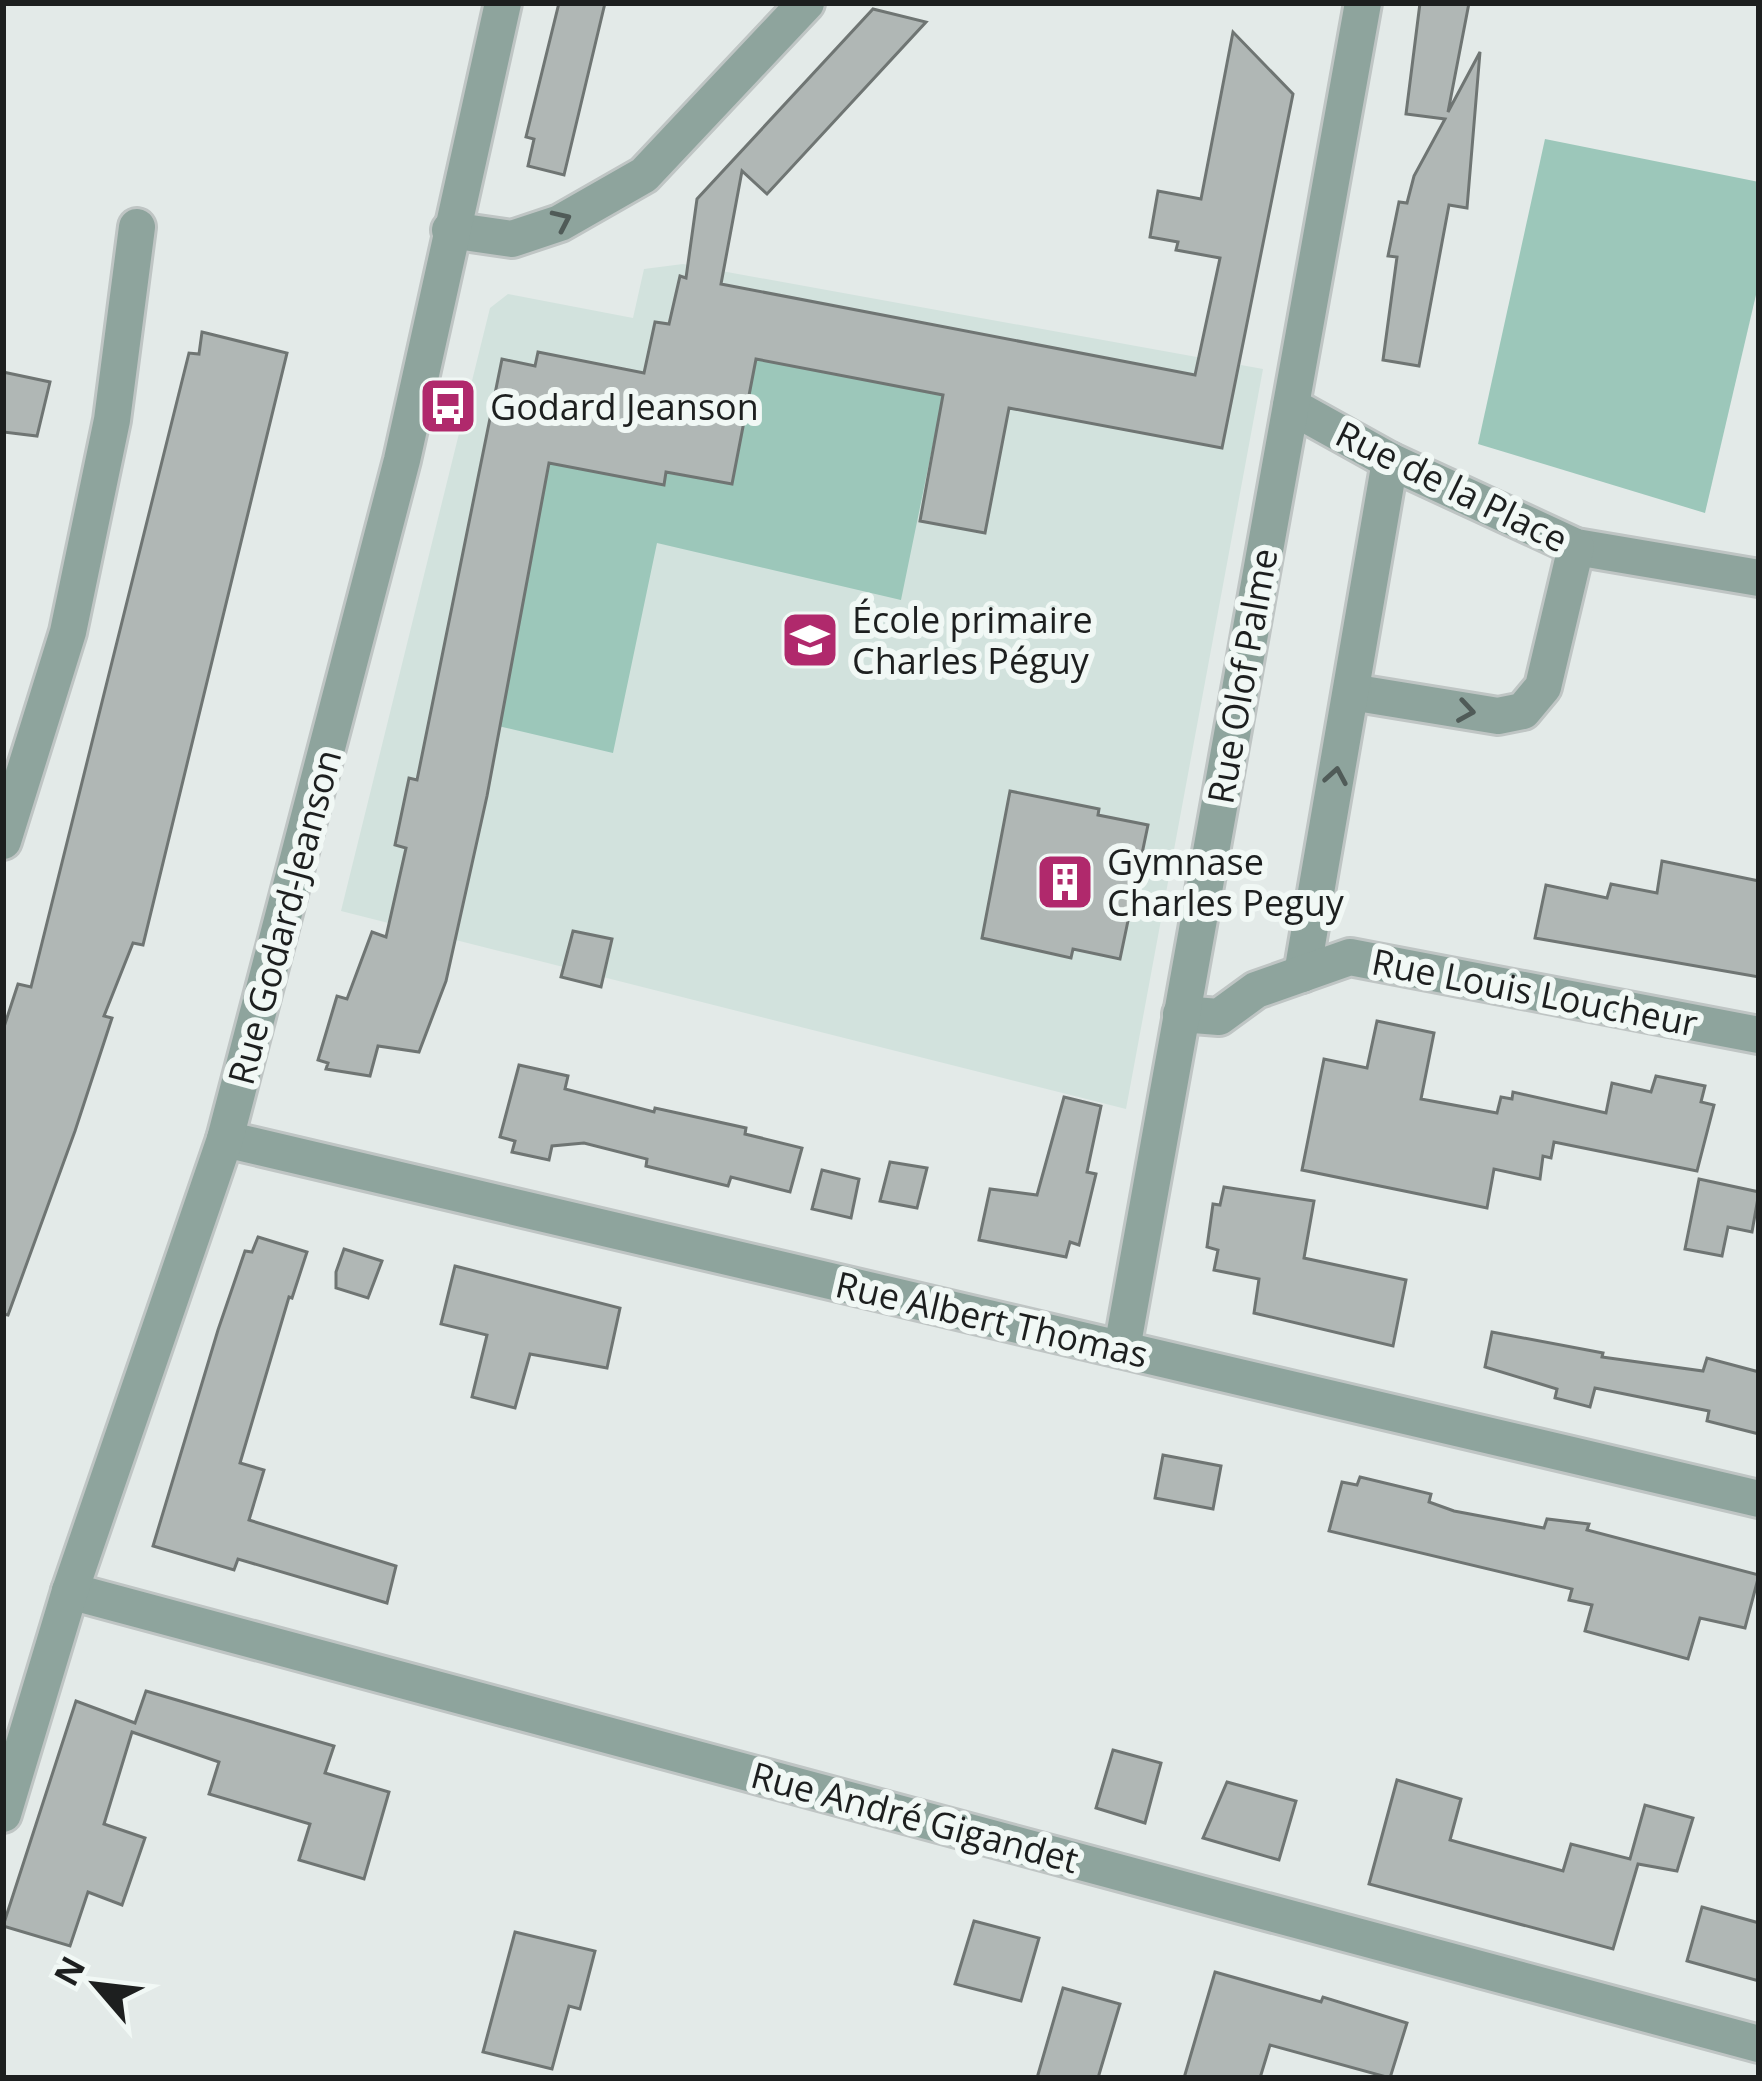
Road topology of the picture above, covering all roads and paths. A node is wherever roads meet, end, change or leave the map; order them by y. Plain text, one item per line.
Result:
1 (503, 3) edge
2 (806, 3) edge
3 (1364, 3) edge
4 (137, 227) dead end
5 (450, 230) junction
6 (1291, 406) junction
7 (1390, 461) junction
8 (1576, 547) junction
9 (1759, 578) edge
10 (1351, 692) junction
11 (38, 730) junction
12 (3, 775) edge
13 (3, 841) edge
14 (1302, 974) junction
15 (1181, 1014) junction
16 (1759, 1036) edge
17 (225, 1138) junction
18 (1122, 1349) junction
19 (1759, 1499) edge
20 (70, 1591) junction
21 (3, 1814) edge
22 (1759, 2044) edge

1 - 5 street, Rue Godard-Jeanson
5 -> 2 street
3 - 6 street, Rue Olof Palme
4 - 11 street
5 - 17 street, Rue Godard-Jeanson
6 - 7 street, Rue de la Place
6 - 15 street, Rue Olof Palme
7 - 8 street, Rue de la Place
7 - 10 street
8 - 9 street, Rue de la Place
10 -> 8 street
14 -> 10 street
11 - 12 street
11 - 13 street
14 - 15 street, Rue Louis Loucheur
14 - 16 street, Rue Louis Loucheur
15 - 18 street, Rue Olof Palme
17 - 18 street, Rue Albert Thomas
17 - 20 street, Rue Godard-Jeanson
18 - 19 street, Rue Albert Thomas
20 - 21 street, Rue Godard-Jeanson
20 - 22 street, Rue André Gigandet

